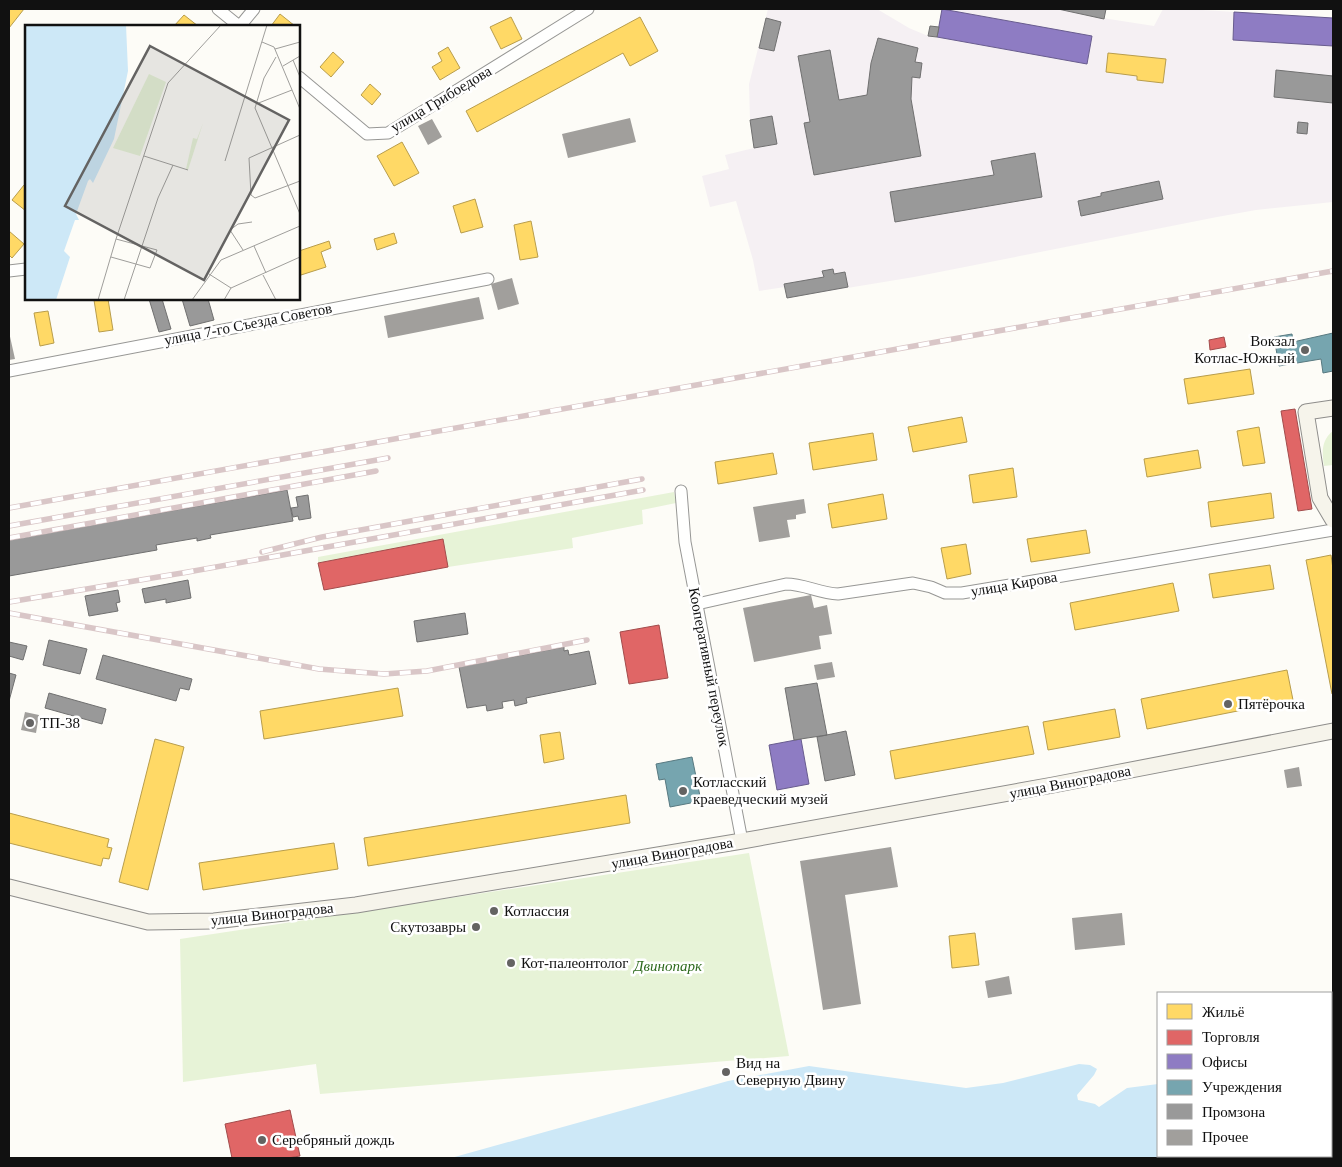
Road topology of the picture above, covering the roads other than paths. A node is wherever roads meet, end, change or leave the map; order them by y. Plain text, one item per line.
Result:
1 (218, 9) edge
2 (254, 9) edge
3 (588, 9) edge
4 (238, 25) edge
5 (240, 25) edge
6 (300, 78) edge
7 (25, 269) edge
8 (9, 270) edge
9 (488, 279) dead end
10 (9, 371) edge
11 (1333, 408) edge
12 (681, 491) dead end
13 (1333, 520) edge
14 (1333, 530) edge
15 (697, 604) junction
16 (1333, 731) edge
17 (742, 841) junction
18 (9, 887) edge

1 - 4 street
2 - 5 street
3 - 6 street, улица Грибоедова
7 - 8 street
9 - 10 street, улица 7-го Съезда Советов
11 - 13 main road
12 - 15 street, Кооперативный переулок
14 - 15 street, улица Кирова
15 - 17 street, Кооперативный переулок
16 - 17 main road, улица Виноградова
17 - 18 main road, улица Виноградова

